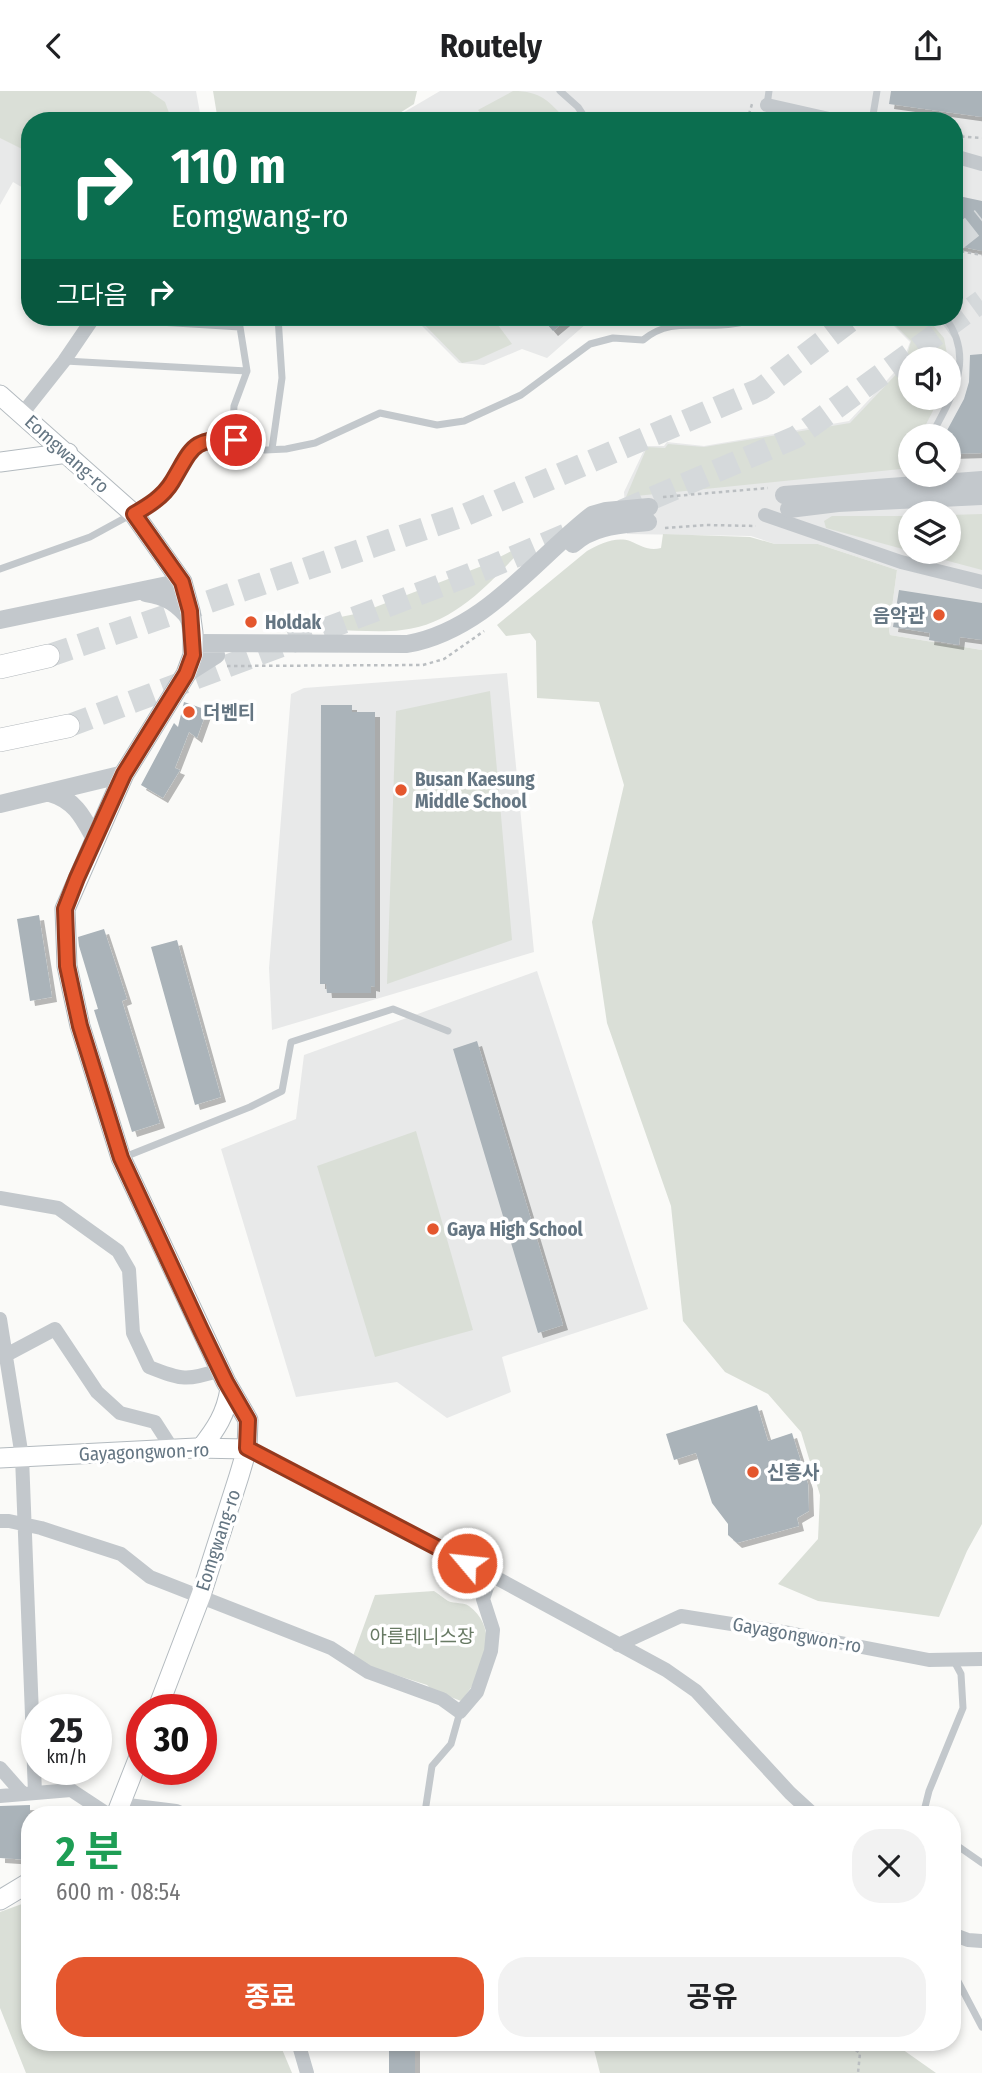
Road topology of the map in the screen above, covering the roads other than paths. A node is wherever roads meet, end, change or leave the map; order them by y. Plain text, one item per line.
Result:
1 (560, 91) edge
2 (877, 91) edge
3 (768, 98) edge
4 (581, 112) edge
5 (811, 112) edge
6 (874, 112) edge
7 (963, 159) edge
8 (982, 164) edge
9 (88, 326) edge
10 (225, 326) edge
11 (279, 326) edge
12 (671, 326) edge
13 (951, 326) edge
14 (64, 361) junction
15 (247, 371) junction
16 (0, 395) edge
17 (22, 414) junction
18 (938, 424) edge
19 (236, 440) junction
20 (272, 449) junction
21 (68, 453) junction
22 (0, 462) edge
23 (982, 480) edge
24 (961, 482) edge
25 (914, 487) edge
26 (925, 487) edge
27 (982, 496) edge
28 (786, 502) dead end
29 (134, 514) junction
30 (765, 515) dead end
31 (0, 569) edge
32 (182, 582) junction
33 (982, 582) edge
34 (137, 591) junction
35 (0, 620) edge
36 (191, 620) junction
37 (193, 649) junction
38 (216, 655) junction
39 (48, 656) tunnel mouth
40 (0, 667) edge
41 (186, 674) junction
42 (68, 726) tunnel mouth
43 (0, 740) edge
44 (124, 774) junction
45 (50, 793) junction
46 (0, 804) edge
47 (95, 839) junction
48 (448, 1031) dead end
49 (121, 1158) junction
50 (0, 1198) edge
51 (0, 1319) edge
52 (3, 1352) edge
53 (220, 1370) junction
54 (230, 1389) junction
55 (201, 1448) junction
56 (247, 1448) junction
57 (173, 1450) junction
58 (22, 1457) junction
59 (0, 1458) edge
60 (0, 1521) edge
61 (25, 1524) junction
62 (491, 1575) junction
63 (201, 1595) junction
64 (618, 1645) junction
65 (982, 1659) edge
66 (953, 1660) junction
67 (163, 1694) edge
68 (460, 1712) junction
69 (0, 1768) edge
70 (126, 1785) edge
71 (29, 1793) junction
72 (0, 1795) edge
73 (105, 1806) edge
74 (117, 1806) edge
75 (426, 1806) edge
76 (804, 1806) edge
77 (924, 1806) edge
78 (961, 1848) edge
79 (982, 1863) edge
80 (21, 1887) edge
81 (0, 1900) edge
82 (961, 1937) edge
83 (982, 1941) edge
84 (961, 1987) edge
85 (982, 2027) edge
86 (301, 2051) edge
87 (307, 2073) edge

1 - 4 lane
2 - 6 lane
3 - 5 street
7 - 8 street
9 - 14 street
10 - 15 lane
11 - 20 lane
12 - 20 lane
13 - 18 lane
14 - 15 lane
14 - 17 street
15 - 19 lane
16 - 17 main road, Eomgwang-ro
17 - 21 main road, Eomgwang-ro
19 - 20 lane
19 - 29 lane
21 - 22 main road
21 - 29 main road, Eomgwang-ro
23 - 24 street
25 - 28 street
26 - 27 street
29 - 31 lane
29 - 32 main road, Eomgwang-ro
30 - 33 street
32 - 34 street
32 - 36 main road, Eomgwang-ro
34 - 35 street
34 - 36 street
36 - 37 main road, Eomgwang-ro
37 - 38 street
37 - 38 street
37 - 41 main road, Eomgwang-ro
38 - 41 street
39 - 40 highway
41 - 44 main road, Eomgwang-ro
42 - 43 highway
44 - 45 street
44 - 47 main road, Eomgwang-ro
45 - 46 street
45 - 47 street
47 - 49 main road, Eomgwang-ro
48 - 49 lane
49 - 53 main road, Eomgwang-ro
50 - 53 street
51 - 52 street
52 - 57 street
52 - 58 street
53 - 54 main road, Eomgwang-ro
54 - 55 main road
54 - 56 main road, Eomgwang-ro
55 - 56 main road, Gayagongwon-ro
55 - 57 main road, Gayagongwon-ro
56 - 62 street, Gayagongwon-ro
56 - 63 main road, Eomgwang-ro
57 - 58 main road, Gayagongwon-ro
58 - 59 main road, Gayagongwon-ro
58 - 61 street
60 - 61 street
61 - 63 street
61 - 71 street
62 - 64 street, Gayagongwon-ro
62 - 68 street
63 - 67 main road, Eomgwang-ro
63 - 68 street
64 - 66 street, Gayagongwon-ro
64 - 76 street, Gayagongwon-ro
65 - 66 street, Gayagongwon-ro
66 - 77 lane
68 - 75 lane
69 - 71 street
70 - 74 main road
71 - 72 street
71 - 73 street
78 - 79 lane
80 - 81 main road
82 - 83 street
84 - 85 lane
86 - 87 street

